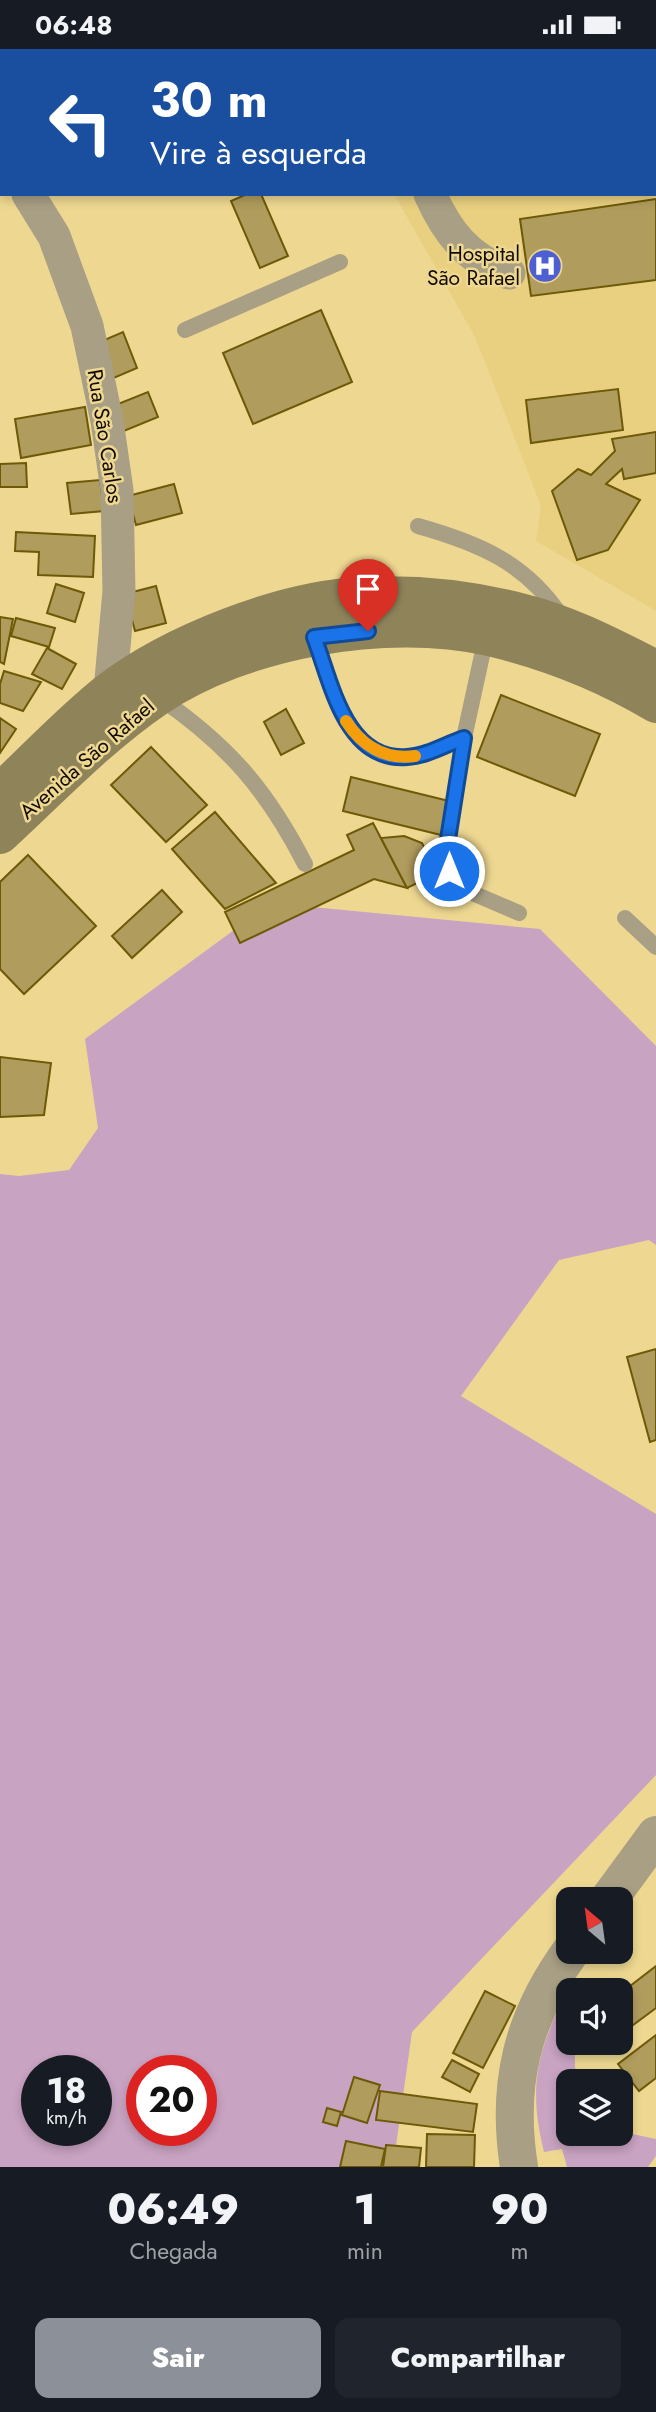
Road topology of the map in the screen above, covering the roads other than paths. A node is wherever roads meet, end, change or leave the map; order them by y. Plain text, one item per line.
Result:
1 (29, 196) edge
2 (431, 196) edge
3 (340, 262) dead end
4 (509, 274) dead end
5 (185, 330) dead end
6 (418, 526) dead end
7 (570, 629) junction
8 (314, 637) junction
9 (486, 637) junction
10 (656, 669) edge
11 (615, 680) junction
12 (110, 691) junction
13 (158, 697) junction
14 (656, 704) edge
15 (656, 723) edge
16 (464, 738) junction
17 (0, 792) edge
18 (0, 835) edge
19 (305, 865) dead end
20 (519, 912) dead end
21 (625, 918) dead end
22 (656, 947) edge
23 (656, 1835) edge
24 (618, 1887) edge
25 (562, 1964) edge
26 (519, 2167) edge

1 - 12 street, Rua São Carlos
2 - 4 street
3 - 5 lane
6 - 7 lane
7 - 10 main road, Avenida São Rafael
7 - 12 main road, Avenida São Rafael
8 - 9 main road, Avenida São Rafael
8 - 13 main road, Avenida São Rafael
8 - 16 lane
9 - 11 main road, Avenida São Rafael
9 - 16 lane
11 - 14 main road, Avenida São Rafael
11 - 15 lane
12 - 17 main road, Avenida São Rafael
13 - 18 main road, Avenida São Rafael
13 - 19 lane
16 - 20 lane
21 - 22 lane
23 - 24 street
25 - 26 street

